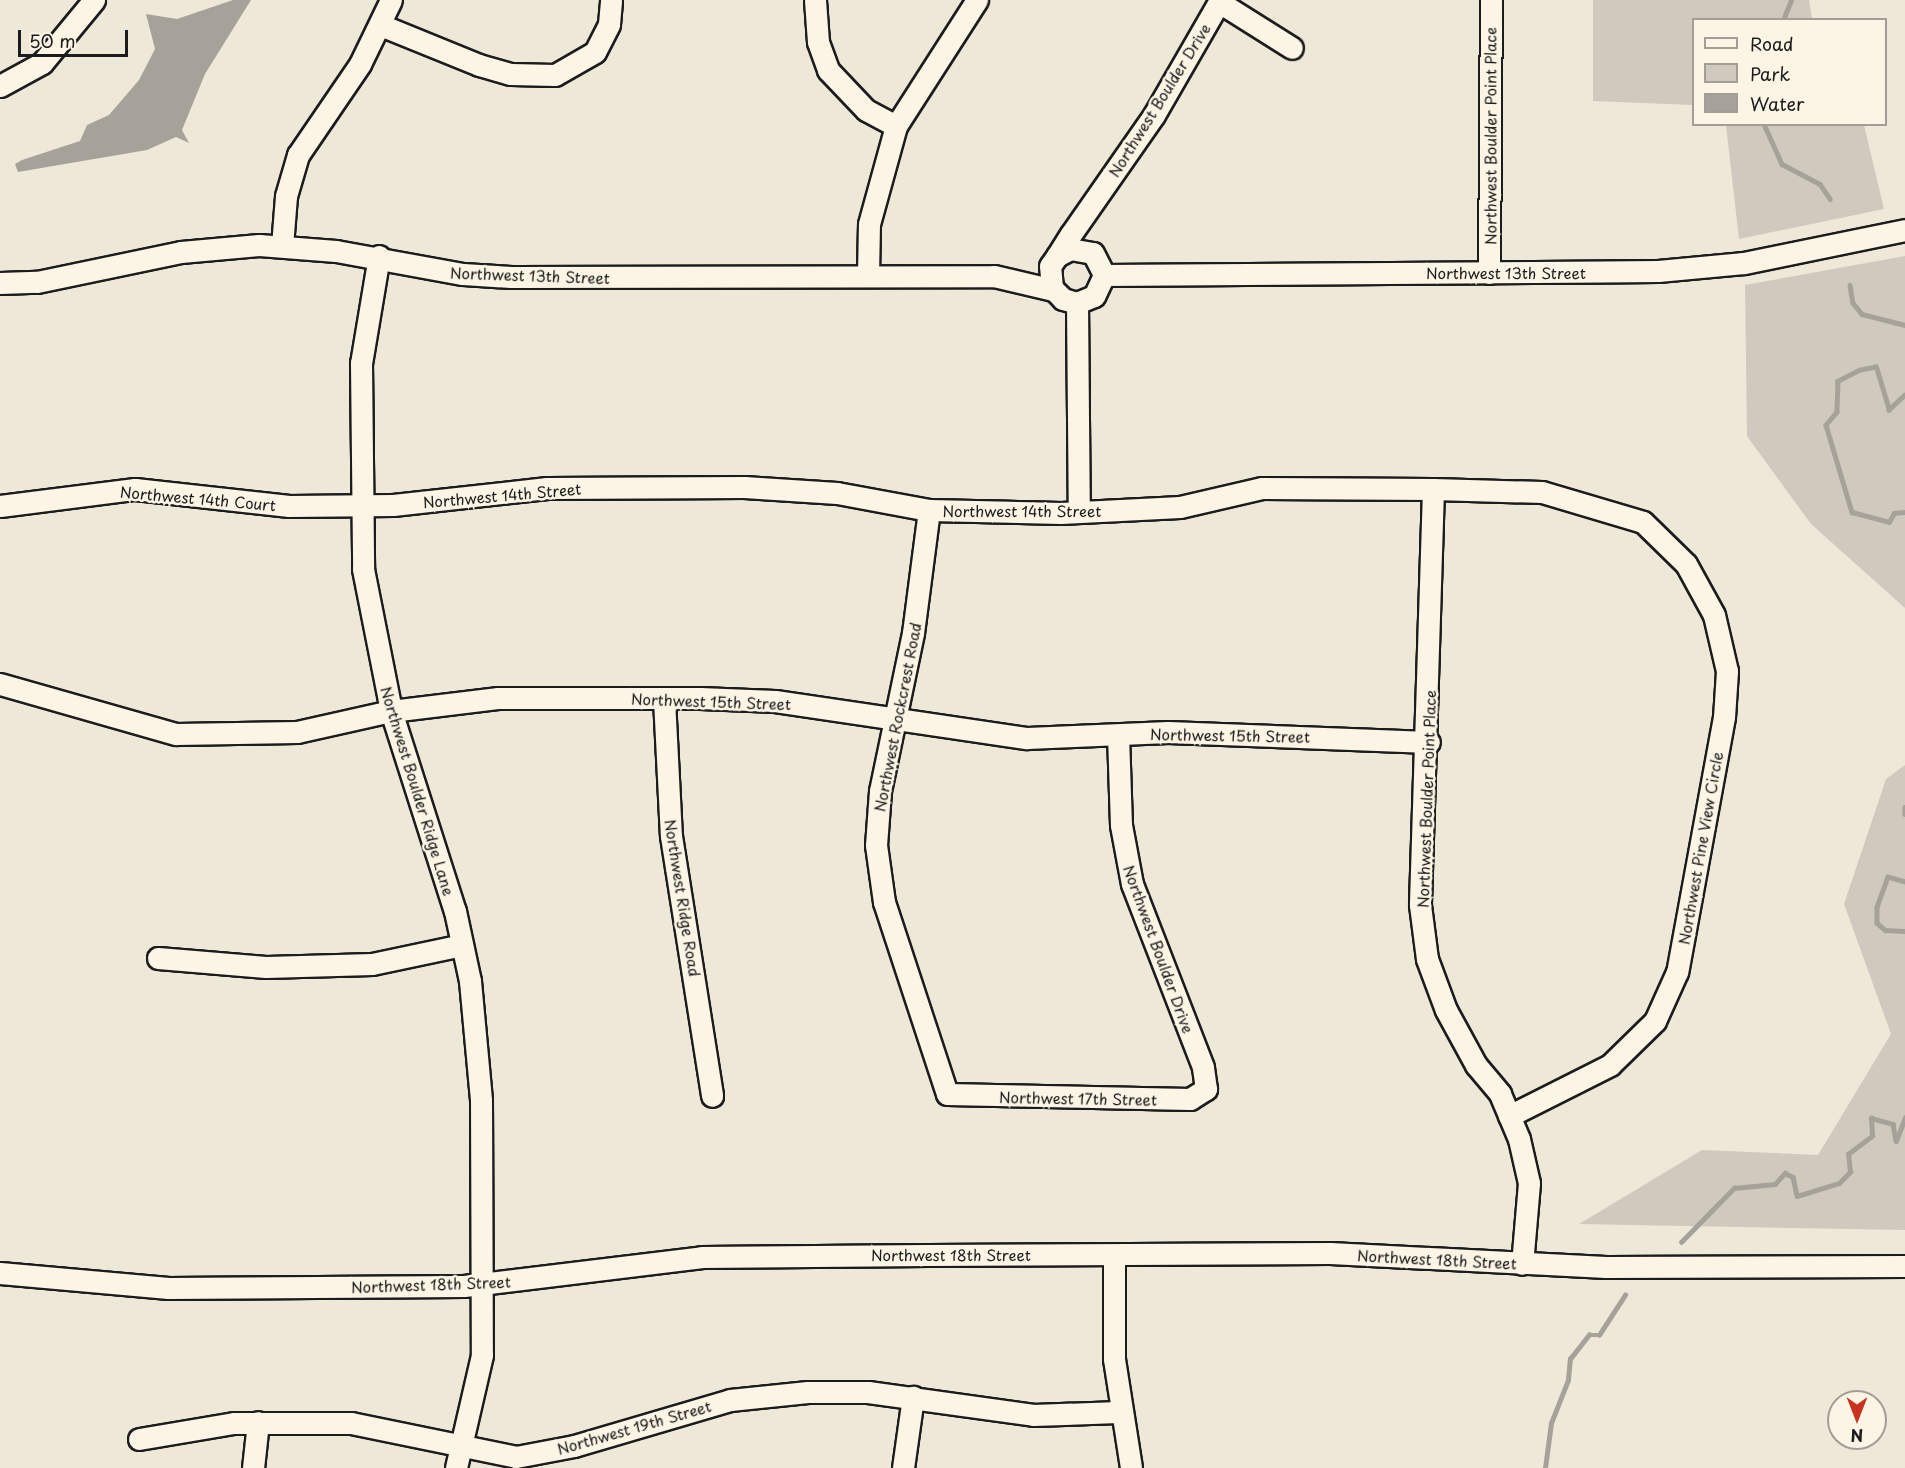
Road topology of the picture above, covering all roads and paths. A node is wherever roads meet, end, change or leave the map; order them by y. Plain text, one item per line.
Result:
1 (93, 0) edge
2 (391, 0) edge
3 (611, 0) edge
4 (815, 0) edge
5 (977, 0) edge
6 (1491, 0) edge
7 (1220, 1) edge
8 (383, 26) junction
9 (1292, 48) dead end
10 (0, 86) edge
11 (896, 126) junction
12 (1097, 198) junction
13 (1905, 230) edge
14 (282, 246) junction
15 (1093, 253) junction
16 (379, 256) junction
17 (1056, 258) junction
18 (1489, 273) junction
19 (868, 275) junction
20 (1104, 275) junction
21 (994, 276) junction
22 (0, 283) edge
23 (1053, 290) junction
24 (1077, 303) junction
25 (1433, 489) junction
26 (361, 505) junction
27 (0, 506) edge
28 (929, 510) junction
29 (1079, 512) junction
30 (1642, 522) joint
31 (0, 684) edge
32 (664, 699) junction
33 (391, 711) junction
34 (896, 720) junction
35 (1118, 736) junction
36 (1430, 742) junction
37 (462, 945) junction
38 (158, 958) dead end
39 (1206, 1089) joint
40 (947, 1094) joint
41 (712, 1096) dead end
42 (1509, 1116) junction
43 (1114, 1255) junction
44 (1522, 1264) junction
45 (1905, 1266) edge
46 (0, 1274) edge
47 (483, 1284) junction
48 (913, 1397) junction
49 (1119, 1412) junction
50 (258, 1422) junction
51 (139, 1439) dead end
52 (462, 1446) junction
53 (253, 1468) edge
54 (456, 1468) edge
55 (903, 1468) edge
56 (1131, 1468) edge

1 - 10 street
2 - 8 street
3 - 8 street
4 - 11 street
5 - 11 street
6 - 18 street, Northwest Boulder Point Place
7 - 9 street
7 - 12 street, Northwest Boulder Drive
8 - 14 street
11 - 19 street
12 - 15 street, Northwest Boulder Drive
12 - 17 street, Northwest Boulder Drive
13 - 18 street, Northwest 13th Street
14 - 16 street, Northwest 13th Street
14 - 22 street, Northwest 13th Street
15 - 17 street
15 - 20 street
16 - 19 street, Northwest 13th Street
16 - 26 street, Northwest Boulder Ridge Lane
17 - 21 street, Northwest 13th Street
17 - 23 street
18 - 20 street, Northwest 13th Street
19 - 21 street, Northwest 13th Street
20 - 24 street
21 - 23 street, Northwest 13th Street
23 - 24 street
24 - 29 street
25 - 29 street, Northwest 14th Street
25 - 30 street, Northwest 14th Street
25 - 36 street, Northwest Boulder Point Place
26 - 27 street, Northwest 14th Court
26 - 28 street, Northwest 14th Street
26 - 33 street, Northwest Boulder Ridge Lane
28 - 29 street, Northwest 14th Street
28 - 34 street, Northwest Rockcrest Road
30 - 42 street, Northwest Pine View Circle
31 - 33 street, Northwest 15th Street
32 - 33 street, Northwest 15th Street
32 - 34 street, Northwest 15th Street
32 - 41 street, Northwest Ridge Road
33 - 37 street, Northwest Boulder Ridge Lane
34 - 35 street, Northwest 15th Street
34 - 40 street, Northwest Rockcrest Road
35 - 36 street, Northwest 15th Street
35 - 39 street, Northwest Boulder Drive
36 - 42 street, Northwest Boulder Point Place
37 - 38 street
37 - 47 street, Northwest Boulder Ridge Lane
39 - 40 street, Northwest 17th Street
42 - 44 street, Northwest Boulder Point Place
43 - 44 street, Northwest 18th Street
43 - 47 street, Northwest 18th Street
43 - 49 street
44 - 45 street, Northwest 18th Street
46 - 47 street, Northwest 18th Street
47 - 52 street, Northwest Boulder Ridge Lane
48 - 49 street, Northwest 19th Street
48 - 52 street, Northwest 19th Street
48 - 55 street
49 - 56 street
50 - 51 street, Northwest 19th Street
50 - 52 street, Northwest 19th Street
50 - 53 street
52 - 54 street, Northwest Boulder Ridge Lane

